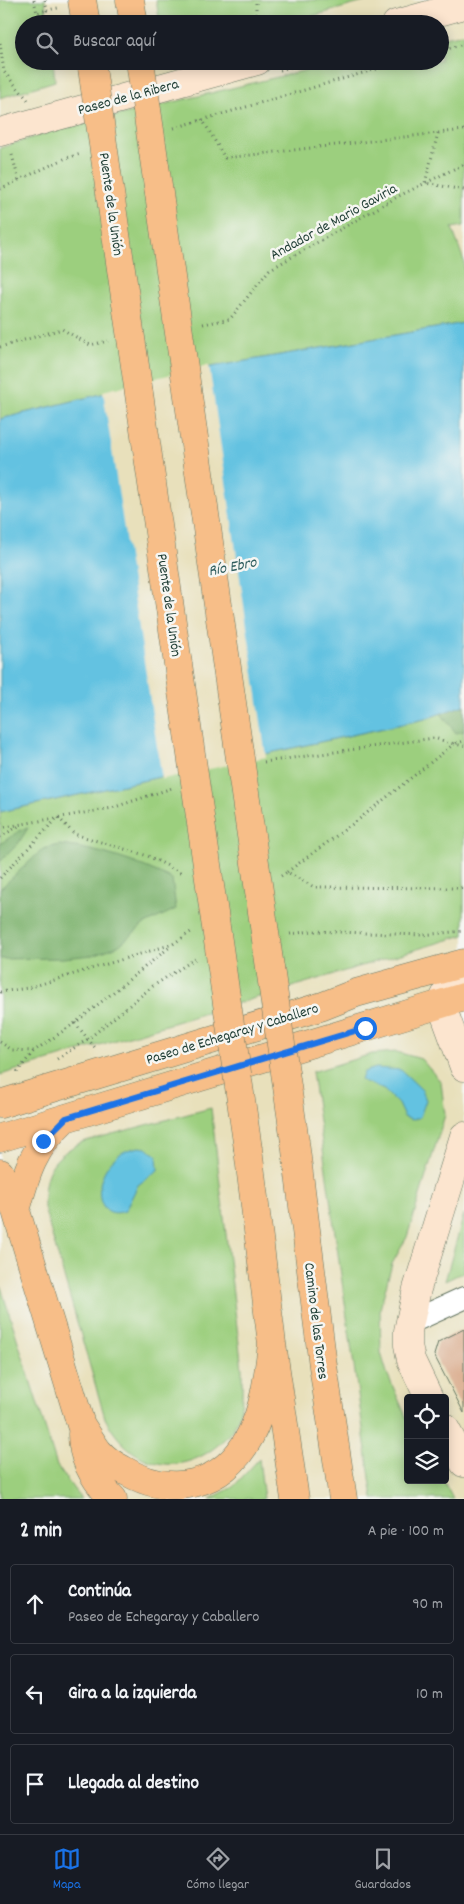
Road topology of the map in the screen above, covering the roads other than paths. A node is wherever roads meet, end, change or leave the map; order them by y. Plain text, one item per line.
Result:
1 (73, 4) edge
2 (464, 5) edge
3 (80, 15) edge
4 (428, 15) edge
5 (92, 70) edge
6 (141, 70) edge
7 (229, 70) edge
8 (6, 142) edge
9 (464, 962) edge
10 (464, 972) edge
11 (452, 1001) edge
12 (464, 1067) edge
13 (34, 1093) junction
14 (0, 1104) edge
15 (66, 1118) junction
16 (0, 1119) edge
17 (464, 1136) edge
18 (0, 1138) edge
19 (0, 1173) edge
20 (8, 1207) edge
21 (464, 1298) edge
22 (410, 1323) junction
23 (272, 1344) junction
24 (427, 1394) edge
25 (82, 1425) junction
26 (449, 1435) edge
27 (464, 1463) edge
28 (113, 1499) edge
29 (295, 1499) edge
30 (343, 1499) edge

1 - 3 main road
2 - 4 street
5 - 23 main road, Puente de la Unión, bridge
6 - 30 main road, Camino de las Torres, bridge
7 - 8 street, Paseo de la Ribera
9 - 13 main road, Paseo de Echegaray y Caballero
10 - 11 street
11 - 12 street
11 - 15 main road
13 - 14 main road, Paseo de Echegaray y Caballero
13 - 16 main road
15 - 18 main road
15 - 20 main road
17 - 22 street
19 - 20 main road
20 - 25 main road
21 - 22 street
22 - 24 street
23 - 25 main road
23 - 29 main road
25 - 28 main road
26 - 27 street

